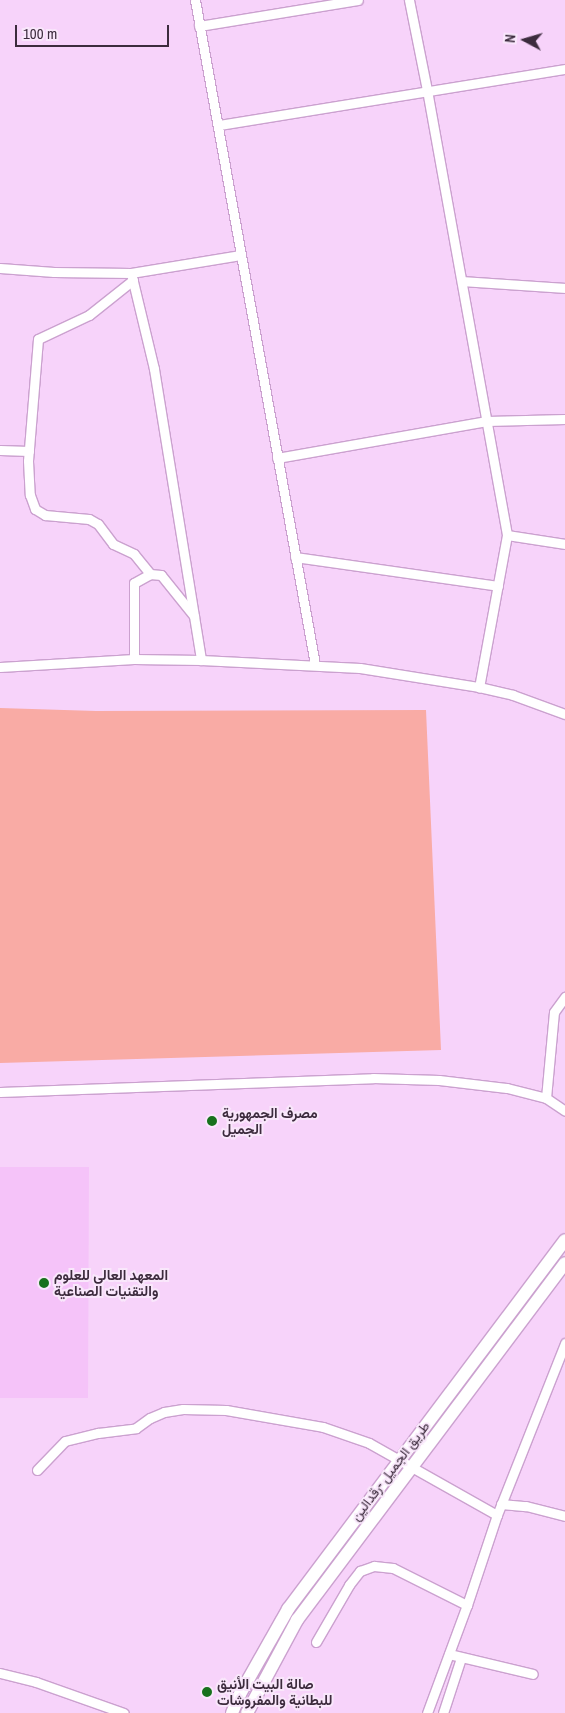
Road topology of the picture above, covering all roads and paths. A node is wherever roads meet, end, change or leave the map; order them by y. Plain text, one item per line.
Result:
1 (195, 0) edge
2 (358, 0) edge
3 (409, 0) edge
4 (199, 26) junction
5 (565, 69) edge
6 (427, 90) junction
7 (218, 125) junction
8 (241, 255) junction
9 (0, 268) edge
10 (132, 276) junction
11 (462, 281) junction
12 (565, 288) edge
13 (565, 419) edge
14 (487, 421) junction
15 (0, 450) edge
16 (29, 452) junction
17 (277, 458) junction
18 (507, 535) junction
19 (565, 544) edge
20 (295, 557) junction
21 (150, 574) junction
22 (498, 586) junction
23 (194, 616) junction
24 (134, 659) junction
25 (201, 660) junction
26 (315, 664) junction
27 (0, 667) edge
28 (479, 686) junction
29 (565, 714) edge
30 (565, 997) edge
31 (0, 1092) edge
32 (546, 1098) junction
33 (565, 1111) edge
34 (565, 1240) edge
35 (565, 1263) edge
36 (565, 1343) edge
37 (397, 1462) junction
38 (410, 1468) junction
39 (37, 1470) dead end
40 (501, 1504) junction
41 (497, 1515) junction
42 (565, 1516) edge
43 (467, 1605) junction
44 (316, 1642) dead end
45 (449, 1654) junction
46 (461, 1658) junction
47 (0, 1674) edge
48 (533, 1674) dead end
49 (124, 1713) edge
50 (232, 1713) edge
51 (247, 1713) edge
52 (427, 1713) edge
53 (443, 1713) edge

1 - 4 street
2 - 4 street
3 - 6 street
4 - 7 street
5 - 6 street
6 - 7 street
6 - 11 street
7 - 8 street
8 - 10 street
8 - 17 street
9 - 10 street
10 - 16 street
10 - 23 street
11 - 12 street
11 - 14 street
13 - 14 street
14 - 17 street
14 - 18 street
15 - 16 street
16 - 21 street
17 - 20 street
18 - 19 street
18 - 22 street
20 - 22 street
20 - 26 street
21 - 23 street
21 - 24 street
22 - 28 street
23 - 25 street
24 - 25 street
24 - 27 street
25 - 26 street
26 - 28 street
28 - 29 street
30 - 32 street
31 - 32 street
32 - 33 street
34 - 37 main road, طريق الجميل -رقدالين
35 - 38 main road, طريق الجميل -رقدالين
36 - 40 street
37 - 38 street
37 - 39 street
37 - 50 main road, طريق الجميل -رقدالين
38 - 41 street
38 - 51 main road, طريق الجميل -رقدالين
40 - 41 street
40 - 42 street
41 - 43 street
43 - 44 street
43 - 45 street
45 - 46 street
45 - 52 street
46 - 48 street
46 - 53 street
47 - 49 street

